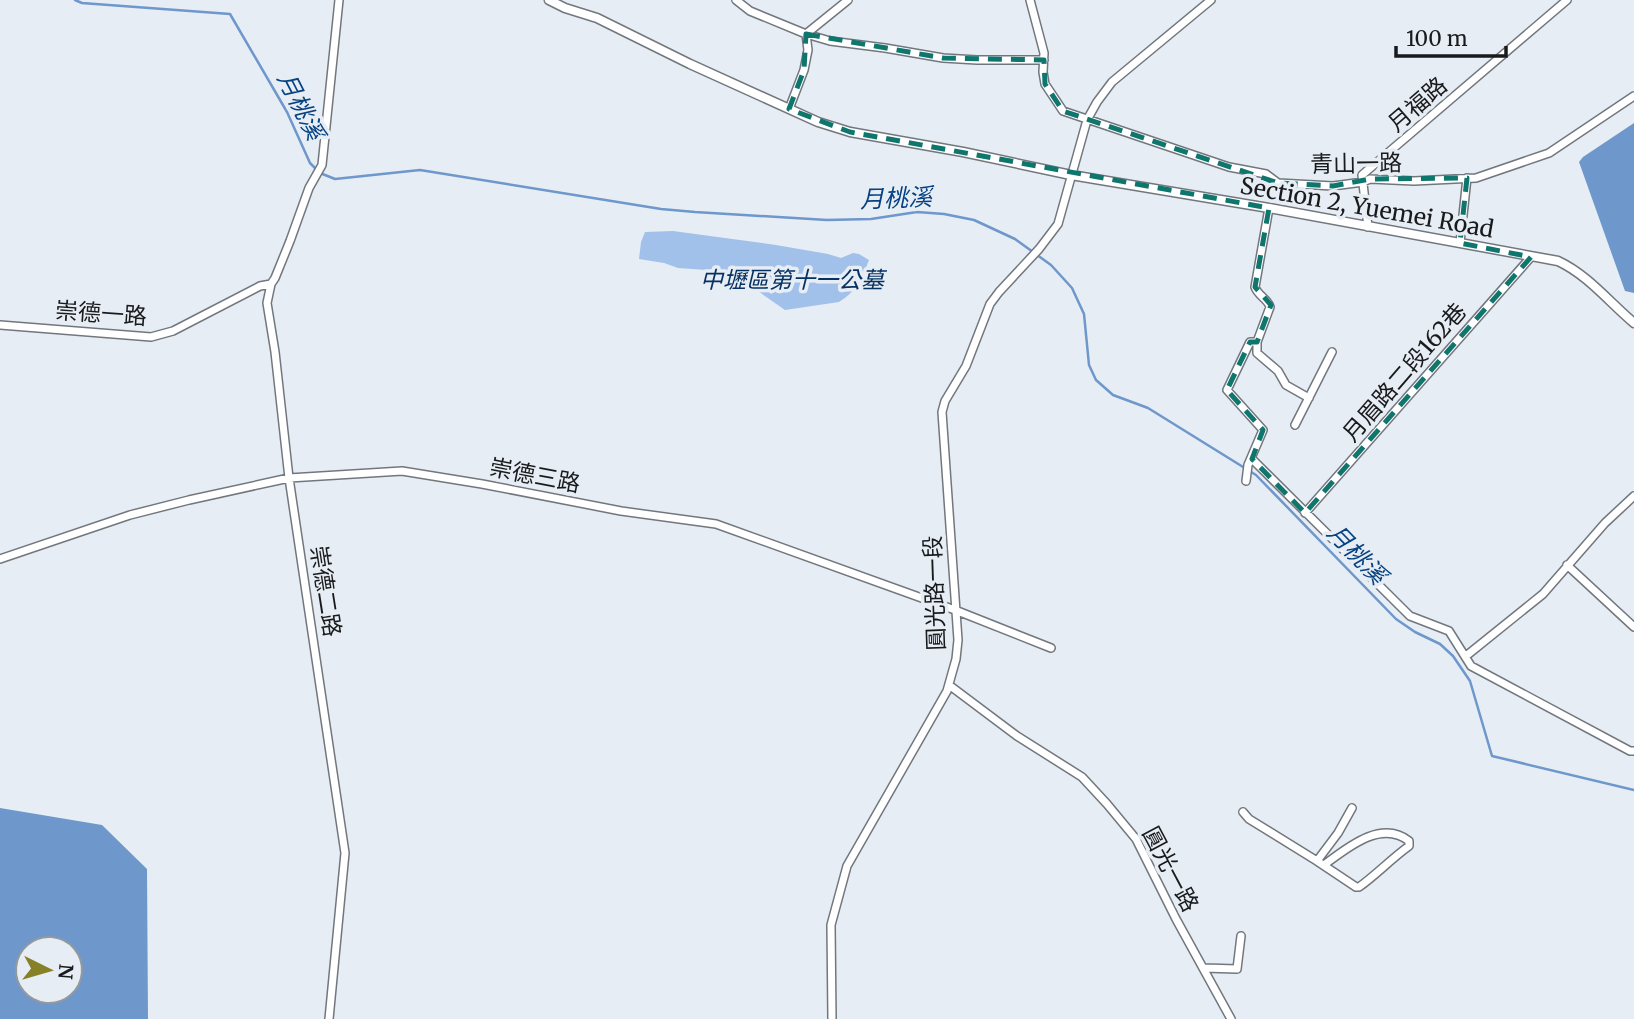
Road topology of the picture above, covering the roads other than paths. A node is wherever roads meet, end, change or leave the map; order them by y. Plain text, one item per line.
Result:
1 (339, 0) edge
2 (549, 0) edge
3 (736, 0) edge
4 (848, 0) edge
5 (1030, 0) edge
6 (1210, 0) edge
7 (1567, 0) edge
8 (806, 34) junction
9 (1044, 60) junction
10 (1634, 96) edge
11 (789, 109) junction
12 (1087, 120) junction
13 (1071, 175) junction
14 (1467, 178) junction
15 (1363, 182) junction
16 (1269, 208) junction
17 (1368, 227) junction
18 (1460, 243) junction
19 (1531, 257) junction
20 (271, 284) junction
21 (1634, 323) edge
22 (0, 325) edge
23 (1257, 342) junction
24 (1332, 352) dead end
25 (1308, 398) junction
26 (1295, 425) dead end
27 (1250, 462) junction
28 (289, 478) junction
29 (1246, 481) dead end
30 (1634, 496) edge
31 (1306, 513) junction
32 (0, 559) edge
33 (1567, 565) junction
34 (955, 610) junction
35 (1634, 627) edge
36 (1051, 648) dead end
37 (1466, 656) junction
38 (949, 685) junction
39 (1634, 751) edge
40 (1352, 808) dead end
41 (1243, 812) dead end
42 (1321, 863) junction
43 (1241, 936) dead end
44 (1204, 968) junction
45 (329, 1019) edge
46 (832, 1019) edge
47 (1231, 1019) edge

1 - 20 street, 崇德二路
2 - 11 street, Section 2, Yuemei Road
3 - 8 street
4 - 8 street
5 - 9 street, 青山一路
6 - 12 street, 圓光路一段
7 - 15 street, 月福路
8 - 9 street
8 - 11 street
9 - 12 street, 青山一路
10 - 14 street, 青山一路
11 - 13 street, Section 2, Yuemei Road
12 - 13 street, 圓光路一段
12 - 15 street, 青山一路
13 - 16 street, Section 2, Yuemei Road
13 - 34 street, 圓光路一段
14 - 15 street, 青山一路
14 - 18 street
15 - 17 street
16 - 17 street, Section 2, Yuemei Road
16 - 23 street
17 - 18 street, Section 2, Yuemei Road
18 - 19 street, Section 2, Yuemei Road
19 - 21 street, Section 2, Yuemei Road
19 - 31 street, 月眉路二段162巷
20 - 22 street, 崇德一路
20 - 28 street, 崇德二路
23 - 25 street
23 - 27 street
24 - 25 street
25 - 26 street
27 - 29 street
27 - 31 street
28 - 32 street, 崇德三路
28 - 34 street, 崇德三路
28 - 45 street, 崇德二路
30 - 33 street
31 - 37 street
33 - 35 street
33 - 37 street
34 - 36 street, 崇德三路
34 - 38 street, 圓光路一段
37 - 39 street
38 - 44 street, 圓光一路
38 - 46 street, 圓光路一段
40 - 42 street
41 - 42 street
42 - 42 street
43 - 44 street
44 - 47 street, 圓光一路

